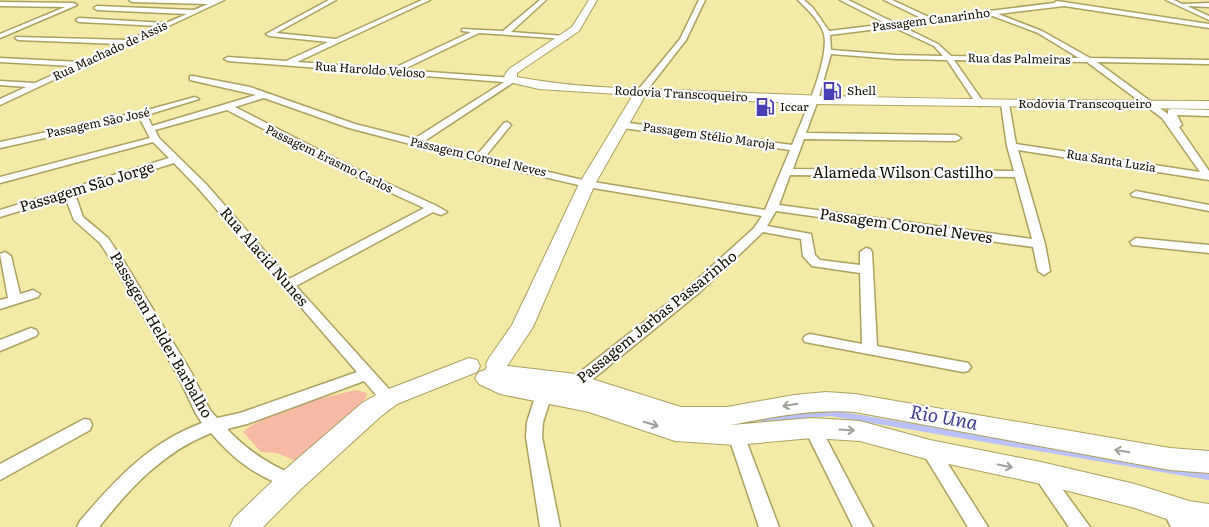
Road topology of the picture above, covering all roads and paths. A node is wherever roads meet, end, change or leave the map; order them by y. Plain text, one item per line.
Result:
1 (29, 0) edge
2 (132, 0) edge
3 (333, 0) edge
4 (427, 0) edge
5 (543, 0) edge
6 (702, 0) edge
7 (801, 0) edge
8 (843, 0) edge
9 (888, 0) edge
10 (1042, 0) edge
11 (1169, 0) edge
12 (218, 1) edge
13 (588, 3) edge
14 (17, 4) junction
15 (1064, 4) junction
16 (1177, 4) junction
17 (1209, 4) edge
18 (0, 5) edge
19 (10, 7) junction
20 (97, 8) dead end
21 (0, 12) edge
22 (196, 12) junction
23 (990, 13) junction
24 (1209, 18) edge
25 (79, 20) dead end
26 (929, 20) junction
27 (167, 24) junction
28 (893, 24) junction
29 (1209, 26) edge
30 (464, 30) dead end
31 (477, 32) junction
32 (29, 33) dead end
33 (827, 33) junction
34 (504, 34) junction
35 (0, 36) edge
36 (18, 38) junction
37 (565, 38) junction
38 (336, 41) junction
39 (130, 42) junction
40 (0, 44) edge
41 (828, 52) junction
42 (949, 58) junction
43 (228, 59) dead end
44 (0, 60) edge
45 (1090, 61) junction
46 (1209, 62) edge
47 (83, 64) junction
48 (285, 64) junction
49 (391, 72) junction
50 (193, 78) dead end
51 (513, 80) junction
52 (0, 83) edge
53 (37, 85) junction
54 (642, 92) junction
55 (264, 95) junction
56 (195, 99) dead end
57 (814, 100) junction
58 (0, 102) edge
59 (980, 103) junction
60 (1005, 104) junction
61 (1150, 105) junction
62 (1209, 105) edge
63 (228, 107) junction
64 (1209, 113) edge
65 (142, 114) junction
66 (622, 124) junction
67 (508, 125) dead end
68 (153, 134) junction
69 (800, 136) junction
70 (956, 138) dead end
71 (414, 143) junction
72 (0, 145) edge
73 (1012, 146) junction
74 (795, 148) junction
75 (479, 159) junction
76 (174, 160) junction
77 (1209, 161) edge
78 (785, 172) junction
79 (1021, 174) junction
80 (1208, 177) edge
81 (0, 180) edge
82 (587, 184) junction
83 (69, 193) junction
84 (1136, 194) dead end
85 (1209, 208) edge
86 (771, 211) junction
87 (0, 214) edge
88 (760, 228) junction
89 (1136, 242) dead end
90 (1039, 244) junction
91 (1209, 249) edge
92 (866, 252) dead end
93 (5, 256) dead end
94 (866, 270) junction
95 (1044, 272) dead end
96 (288, 285) junction
97 (33, 294) dead end
98 (15, 300) junction
99 (0, 304) edge
100 (31, 333) dead end
101 (810, 339) dead end
102 (0, 346) edge
103 (870, 350) junction
104 (963, 367) dead end
105 (484, 369) junction
106 (367, 374) junction
107 (560, 391) junction
108 (389, 398) junction
109 (730, 423) junction
110 (84, 425) dead end
111 (214, 425) junction
112 (812, 428) junction
113 (930, 450) junction
114 (1209, 462) edge
115 (0, 473) edge
116 (1040, 473) junction
117 (291, 481) junction
118 (1176, 517) edge
119 (1209, 517) edge
120 (87, 527) edge
121 (244, 527) edge
122 (550, 527) edge
123 (769, 527) edge
124 (863, 527) edge
125 (978, 527) edge
126 (1080, 527) edge

1 - 14 street
2 - 12 street
3 - 38 street
4 - 38 street
5 - 34 street
6 - 54 street
7 - 33 street
8 - 28 street
9 - 26 street
10 - 15 street
11 - 16 street
12 - 22 street, Rua Machado de Assis
13 - 37 main road
14 - 18 street
14 - 19 street
14 - 35 street
15 - 23 street, Passagem Canarinho
15 - 29 street
16 - 17 street
16 - 24 street
18 - 19 street
19 - 21 street
20 - 22 street
22 - 27 street, Rua Machado de Assis
23 - 26 street, Passagem Canarinho
23 - 45 street
25 - 27 street
26 - 28 street, Passagem Canarinho
27 - 39 street, Rua Machado de Assis
28 - 33 street, Passagem Canarinho
28 - 42 street
30 - 31 street
31 - 34 street
31 - 49 street
32 - 36 street
33 - 41 street, Passagem Jarbas Passarinho
34 - 37 street
36 - 39 street
36 - 40 street
37 - 51 main road
38 - 48 street
39 - 47 street, Rua Machado de Assis
41 - 42 street, Rua das Palmeiras
41 - 57 street, Passagem Jarbas Passarinho
42 - 45 street, Rua das Palmeiras
42 - 59 street
43 - 48 street, Rua Haroldo Veloso
44 - 47 street
45 - 46 street, Rua das Palmeiras
45 - 61 street
47 - 53 street, Rua Machado de Assis
48 - 49 street, Rua Haroldo Veloso
49 - 51 street, Rua Haroldo Veloso
50 - 55 street, Passagem Coronel Neves
51 - 54 main road, Rodovia Transcoqueiro
51 - 71 street
52 - 53 street
53 - 58 street, Rua Machado de Assis
54 - 57 main road, Rodovia Transcoqueiro
54 - 66 main road
55 - 63 street
55 - 71 street, Passagem Coronel Neves
56 - 65 street, Passagem São José
57 - 59 main road, Rodovia Transcoqueiro
57 - 69 street, Passagem Jarbas Passarinho
59 - 60 main road, Rodovia Transcoqueiro
60 - 61 main road, Rodovia Transcoqueiro
60 - 73 street
61 - 62 main road, Rodovia Transcoqueiro
61 - 80 street
63 - 68 street
63 - 96 street, Passagem Erasmo Carlos
64 - 77 street
65 - 68 street, Rua Alacid Nunes
65 - 72 street, Passagem São José
66 - 74 street, Passagem Stélio Maroja
66 - 82 main road
67 - 75 street
68 - 76 street, Rua Alacid Nunes
68 - 81 street
69 - 70 street
69 - 74 street, Passagem Jarbas Passarinho
71 - 75 street, Passagem Coronel Neves
73 - 79 street
73 - 80 street, Rua Santa Luzia
74 - 78 street, Passagem Jarbas Passarinho
75 - 82 street, Passagem Coronel Neves
76 - 83 street, Passagem São Jorge
76 - 96 street, Rua Alacid Nunes
78 - 79 street, Alameda Wilson Castilho
78 - 86 street, Passagem Jarbas Passarinho
79 - 90 street
82 - 86 street, Passagem Coronel Neves
82 - 105 main road
83 - 87 street, Passagem São Jorge
83 - 111 street, Passagem Helder Barbalho
84 - 85 street
86 - 88 street, Passagem Jarbas Passarinho
86 - 90 street, Passagem Coronel Neves
88 - 94 street
88 - 107 street, Passagem Jarbas Passarinho
89 - 91 street
90 - 95 street
92 - 94 street
93 - 98 street
94 - 103 street
96 - 106 street, Rua Alacid Nunes
97 - 98 street
98 - 99 street
100 - 102 street
101 - 103 street
103 - 104 street
105 - 107 main road
105 - 108 main road
106 - 108 street, Rua Alacid Nunes
106 - 111 street
107 - 109 main road
107 - 122 street
108 - 117 main road
109 - 112 main road
114 -> 109 main road
109 - 123 street
110 - 115 street
111 - 117 street, Passagem Helder Barbalho
111 - 120 street
112 -> 113 main road
112 - 124 street
113 -> 116 main road
113 - 125 street
116 - 118 main road
116 - 126 street
117 - 121 main road
118 - 119 main road

